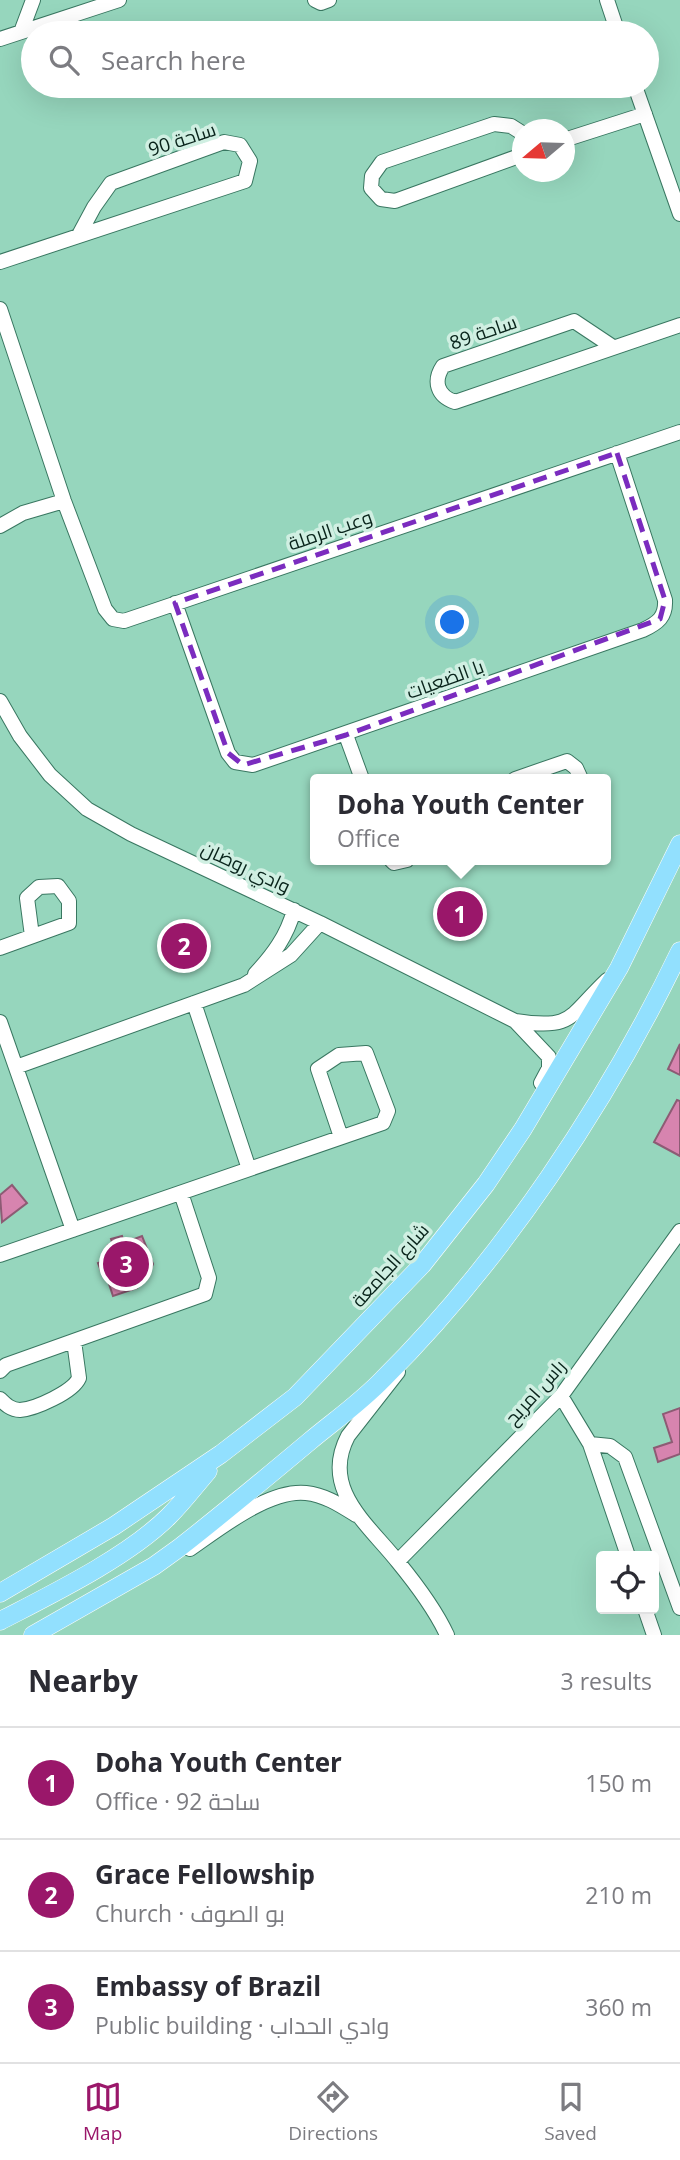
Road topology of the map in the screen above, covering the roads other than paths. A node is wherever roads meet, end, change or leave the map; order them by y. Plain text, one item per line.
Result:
1 (33, 0) edge
2 (119, 0) edge
3 (315, 0) edge
4 (329, 0) edge
5 (611, 1) edge
6 (25, 21) edge
7 (55, 21) edge
8 (615, 21) edge
9 (21, 32) edge
10 (0, 39) edge
11 (639, 98) edge
12 (645, 114) junction
13 (512, 127) edge
14 (575, 137) edge
15 (512, 159) edge
16 (680, 215) edge
17 (80, 233) junction
18 (0, 262) edge
19 (0, 309) edge
20 (680, 325) edge
21 (613, 346) junction
22 (680, 432) edge
23 (617, 453) junction
24 (64, 501) junction
25 (23, 513) junction
26 (0, 514) edge
27 (0, 526) edge
28 (175, 603) junction
29 (0, 701) edge
30 (346, 735) junction
31 (360, 774) edge
32 (529, 774) edge
33 (578, 774) edge
34 (680, 844) edge
35 (294, 911) junction
36 (320, 923) junction
37 (32, 936) dead end
38 (0, 948) edge
39 (680, 951) edge
40 (620, 968) junction
41 (244, 985) junction
42 (194, 1003) junction
43 (514, 1021) junction
44 (0, 1022) edge
45 (16, 1067) junction
46 (523, 1129) junction
47 (341, 1138) junction
48 (249, 1169) junction
49 (181, 1193) junction
50 (73, 1230) junction
51 (680, 1231) edge
52 (674, 1252) edge
53 (0, 1255) edge
54 (74, 1340) junction
55 (406, 1356) junction
56 (0, 1371) edge
57 (561, 1396) junction
58 (0, 1399) edge
59 (590, 1444) junction
60 (221, 1454) junction
61 (356, 1515) junction
62 (626, 1551) edge
63 (398, 1561) junction
64 (154, 1566) junction
65 (0, 1593) edge
66 (680, 1608) edge
67 (647, 1614) edge
68 (64, 1619) junction
69 (0, 1621) edge
70 (33, 1635) edge
71 (53, 1635) edge
72 (447, 1635) edge
73 (654, 1635) edge

1 - 6 street
2 - 7 street
3 - 4 street
5 - 8 street
9 - 10 street
11 - 12 street
12 - 14 street
12 - 16 street
13 - 15 street
17 - 17 street, ساحة 90
17 - 18 street, ساحة 90
19 - 24 street, وعب الرملة
20 - 21 street, ساحة 89
21 - 21 street, ساحة 89
22 - 23 street, وعب الرملة
23 - 28 street, وعب الرملة
23 - 30 street, با الضعيات
24 - 25 street
24 - 28 street, وعب الرملة
25 - 26 street
25 - 27 street
28 - 30 street, با الضعيات
29 - 35 street, وادي روضان
30 - 31 street
32 - 33 street
34 - 40 main road, شارع الجامعة
35 - 36 street, وادي روضان
35 - 41 street
36 - 41 street
36 - 43 street, وادي روضان
37 - 38 street
39 - 55 main road
40 - 43 street, وادي روضان
40 - 46 main road, شارع الجامعة
41 - 42 street
42 - 45 street
42 - 48 street
43 - 46 street, وادي روضان
44 - 45 street
45 - 50 street
46 - 60 main road, شارع الجامعة
47 - 47 street
47 - 48 street
48 - 49 street
49 - 50 street
49 - 54 street
50 - 53 street
51 - 52 street, راس امريح
52 - 57 street, راس امريح
54 - 56 street
54 - 58 street
55 - 61 street
55 - 64 main road
57 - 59 street
57 - 63 street, راس امريح
59 - 62 street
59 - 66 street
60 - 65 main road, شارع الجامعة
60 - 69 main road
61 - 63 street
61 - 64 street
63 - 72 street
64 - 68 main road
67 - 73 street
68 - 70 main road
68 - 71 main road

